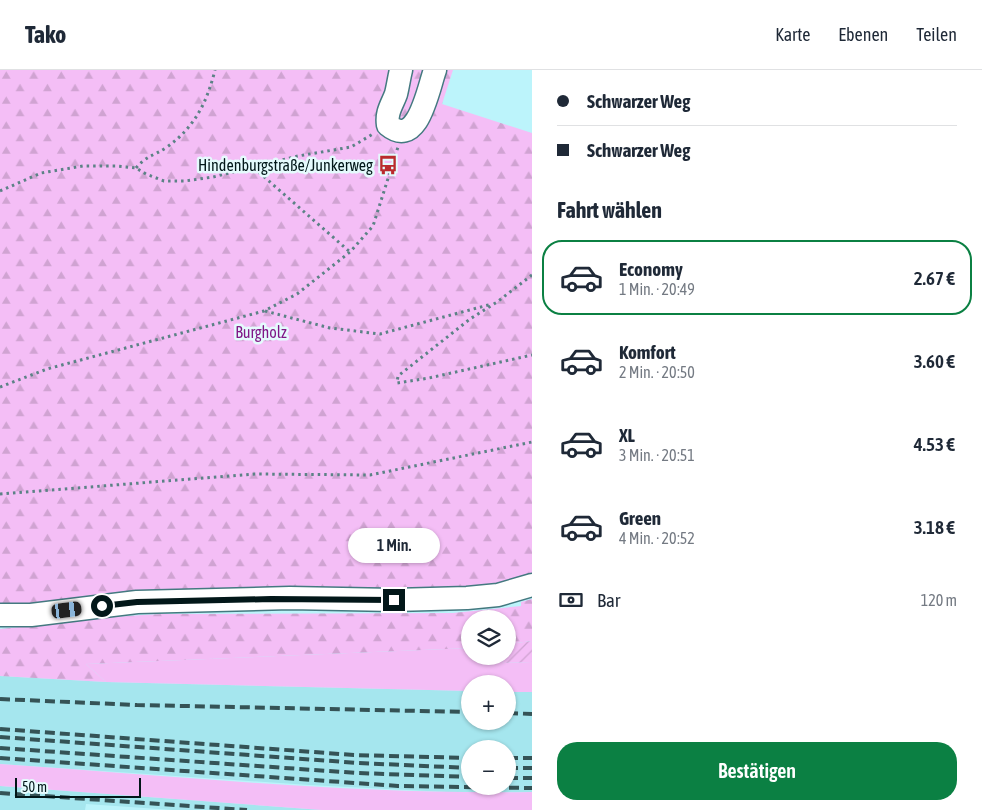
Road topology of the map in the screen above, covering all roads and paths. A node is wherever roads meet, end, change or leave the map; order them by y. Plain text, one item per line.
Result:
1 (216, 70) edge
2 (401, 70) edge
3 (435, 70) edge
4 (395, 128) junction
5 (136, 168) junction
6 (254, 168) junction
7 (0, 191) edge
8 (350, 252) junction
9 (532, 275) edge
10 (497, 302) junction
11 (264, 310) junction
12 (532, 355) edge
13 (0, 387) edge
14 (532, 442) edge
15 (0, 494) edge
16 (532, 585) edge
17 (0, 615) edge

1 - 5 path
2 - 4 street
3 - 4 street
4 - 6 path
4 - 8 path
5 - 6 path
5 - 7 path
6 - 8 path
8 - 11 path
9 - 10 path
10 - 11 path
10 - 12 path
11 - 13 path
14 - 15 path
16 - 17 street

